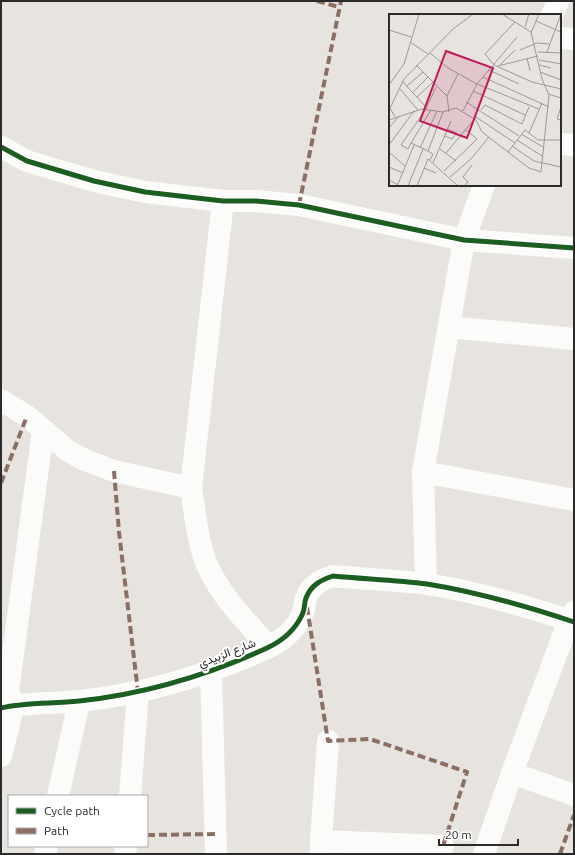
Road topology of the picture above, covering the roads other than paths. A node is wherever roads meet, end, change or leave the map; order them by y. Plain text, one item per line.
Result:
1 (558, 1) edge
2 (552, 14) edge
3 (561, 38) edge
4 (574, 39) edge
5 (561, 144) edge
6 (574, 145) edge
7 (1, 147) edge
8 (484, 186) edge
9 (223, 201) junction
10 (464, 240) junction
11 (574, 248) edge
12 (449, 327) junction
13 (574, 339) edge
14 (1, 400) edge
15 (43, 431) junction
16 (423, 472) junction
17 (191, 488) junction
18 (574, 500) edge
19 (426, 584) junction
20 (572, 618) edge
21 (269, 647) junction
22 (211, 671) junction
23 (138, 692) junction
24 (6, 698) edge
25 (79, 702) junction
26 (328, 741) dead end
27 (1, 756) edge
28 (512, 773) junction
29 (58, 795) edge
30 (130, 795) edge
31 (574, 795) edge
32 (321, 847) edge
33 (216, 854) edge
34 (440, 854) edge
35 (484, 854) edge

1 - 2 street
3 - 4 street
5 - 6 street
7 - 9 street
8 - 10 street
9 - 10 street
9 - 17 street
10 - 11 street
10 - 12 street
12 - 13 street
12 - 16 street
14 - 15 street
15 - 17 street
15 - 24 street
16 - 18 street
16 - 19 street
17 - 21 street
19 - 20 street, شارع الزبيدي
19 - 21 street, شارع الزبيدي
20 - 28 street
21 - 22 street, شارع الزبيدي
22 - 23 street, شارع الزبيدي
22 - 33 street
23 - 25 street, شارع الزبيدي
23 - 30 street
24 - 25 street, شارع الزبيدي
24 - 27 street
25 - 29 street
26 - 32 street
28 - 31 street
28 - 35 street
32 - 34 street

